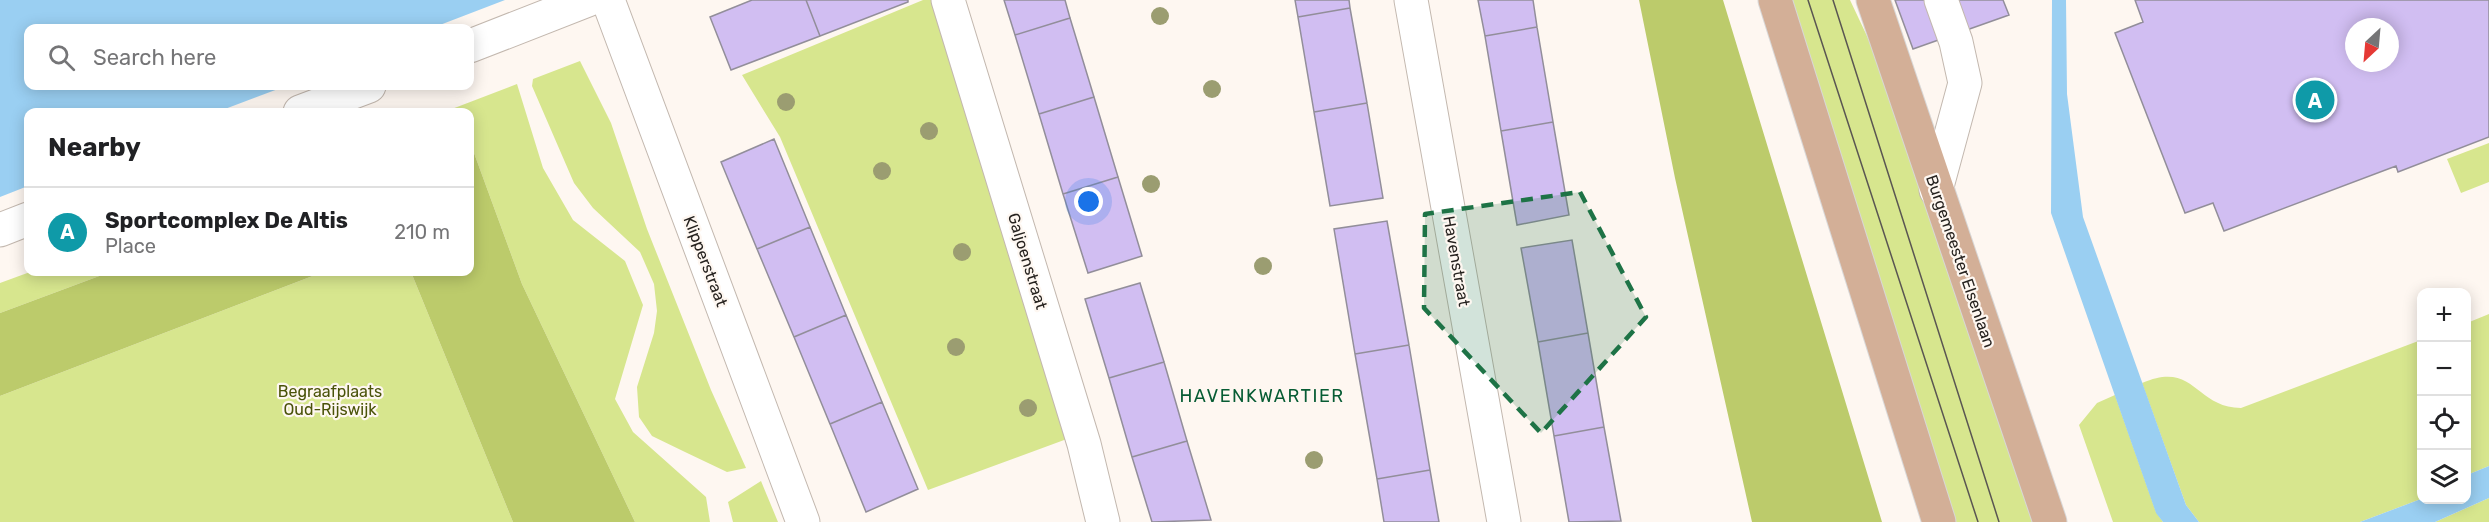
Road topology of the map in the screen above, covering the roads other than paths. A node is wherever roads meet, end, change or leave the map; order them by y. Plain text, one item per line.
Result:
1 (588, 0) edge
2 (608, 0) edge
3 (948, 0) edge
4 (1411, 0) edge
5 (1775, 0) edge
6 (1873, 0) edge
7 (1941, 0) edge
8 (474, 44) edge
9 (358, 90) edge
10 (311, 108) edge
11 (1936, 190) junction
12 (24, 221) edge
13 (0, 230) edge
14 (803, 522) edge
15 (1103, 522) edge
16 (1504, 522) edge
17 (1939, 522) edge
18 (2050, 522) edge

1 - 8 street
2 - 14 street, Klipperstraat
3 - 15 street, Galjoenstraat
4 - 16 street, Havenstraat
5 - 17 main road
6 - 11 main road, Burgemeester Elsenlaan
7 - 11 street
9 - 10 street
11 - 18 main road, Burgemeester Elsenlaan
12 - 13 street

